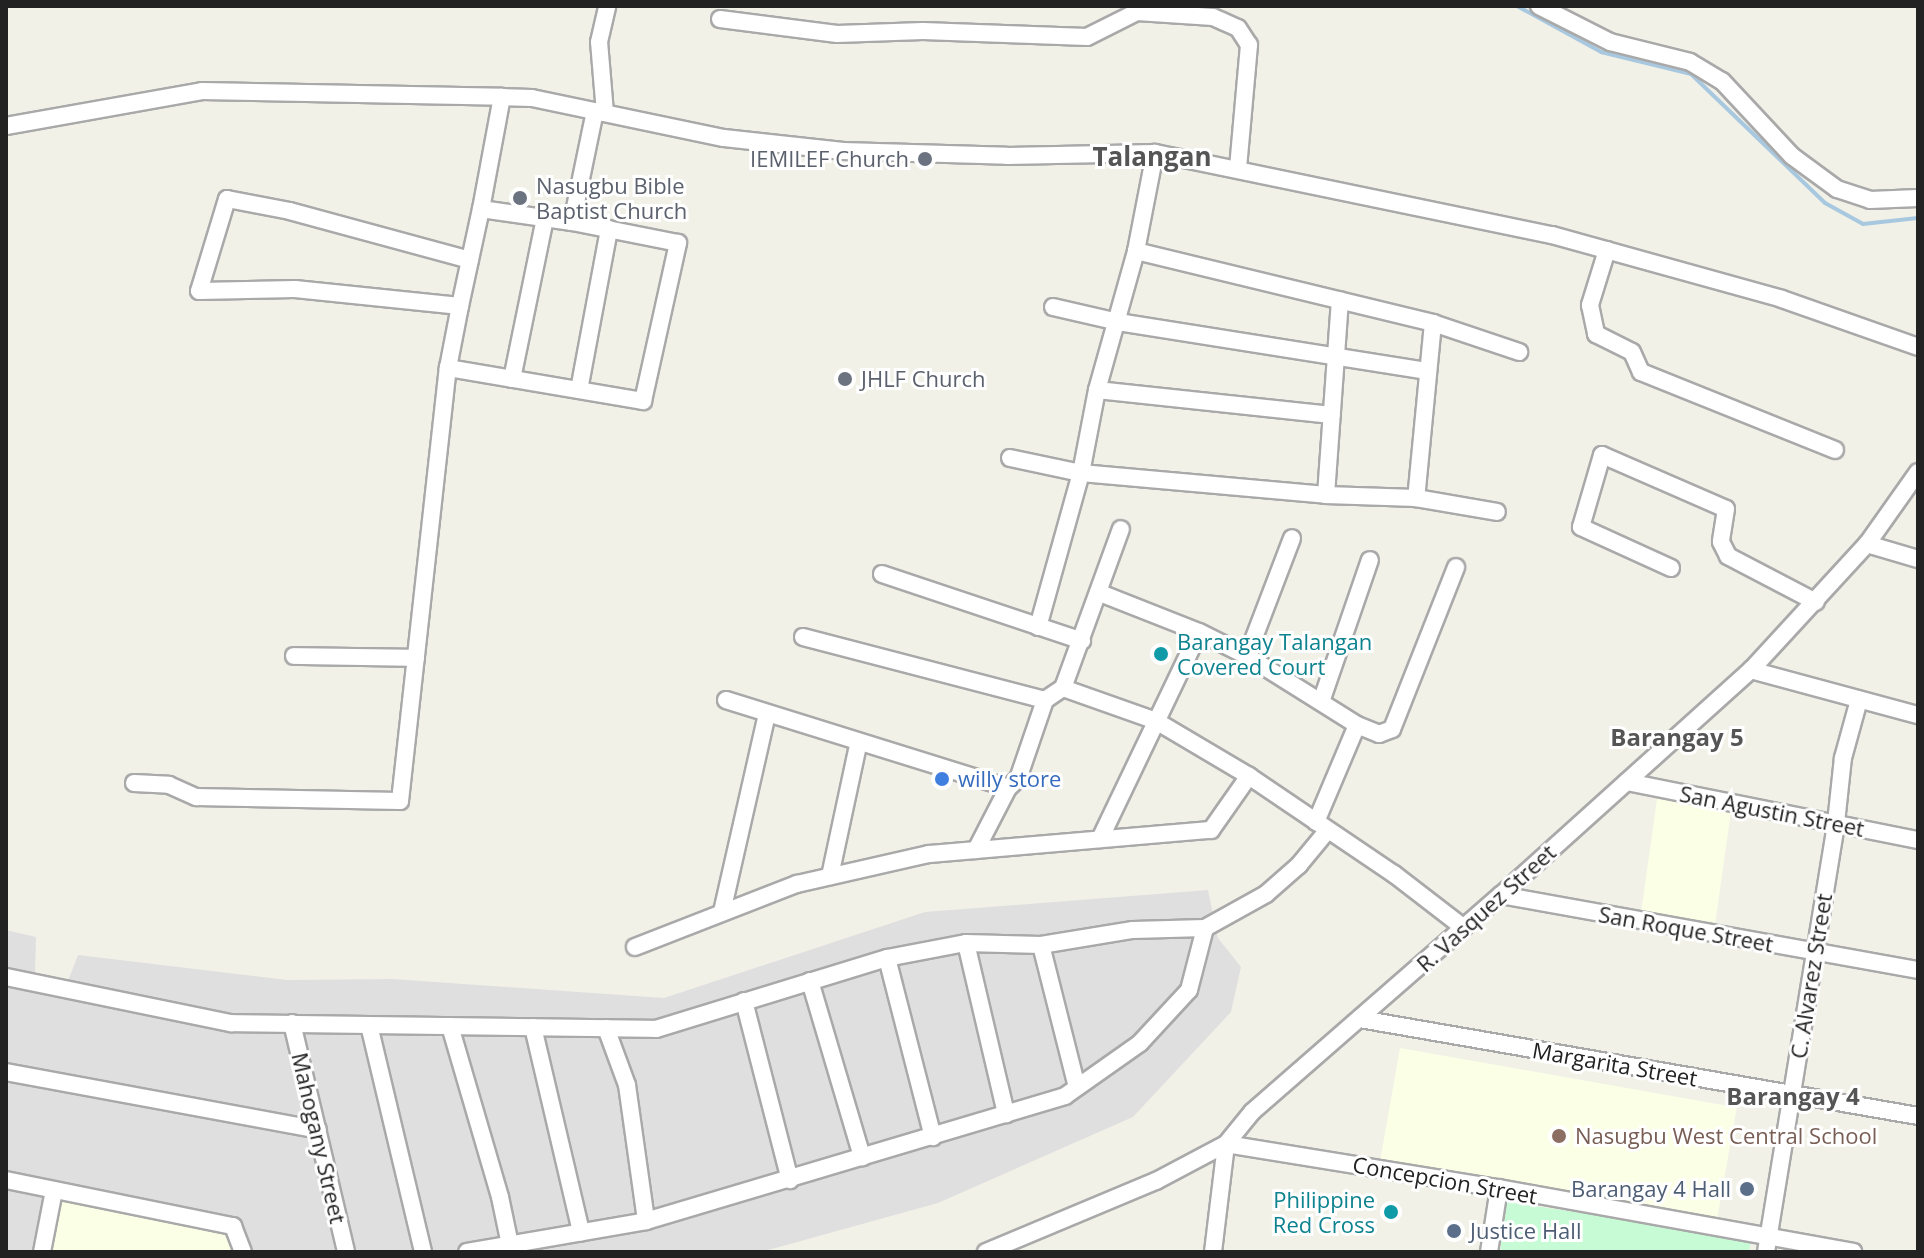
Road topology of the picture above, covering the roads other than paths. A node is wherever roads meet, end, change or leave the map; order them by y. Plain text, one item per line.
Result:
1 (607, 6) edge
2 (1539, 6) edge
3 (720, 19) dead end
4 (502, 97) junction
5 (600, 112) junction
6 (6, 126) edge
7 (1155, 153) junction
8 (1238, 169) junction
9 (1918, 198) edge
10 (481, 209) junction
11 (545, 218) junction
12 (572, 222) junction
13 (609, 229) junction
14 (1607, 250) junction
15 (1136, 251) junction
16 (470, 260) junction
17 (1340, 301) junction
18 (460, 306) junction
19 (1053, 307) dead end
20 (1118, 322) junction
21 (1433, 323) junction
22 (1918, 347) edge
23 (1519, 352) dead end
24 (1337, 356) junction
25 (448, 368) junction
26 (1426, 371) junction
27 (512, 379) junction
28 (579, 390) junction
29 (1097, 390) junction
30 (1332, 415) junction
31 (1835, 450) dead end
32 (1010, 458) dead end
33 (1918, 472) edge
34 (1081, 473) junction
35 (1326, 495) junction
36 (1416, 498) junction
37 (1497, 512) dead end
38 (1121, 529) dead end
39 (1292, 538) dead end
40 (1867, 544) junction
41 (1918, 559) edge
42 (1370, 560) dead end
43 (1456, 567) dead end
44 (1671, 568) dead end
45 (882, 574) dead end
46 (1100, 593) junction
47 (1816, 602) junction
48 (1038, 627) junction
49 (1199, 632) junction
50 (803, 637) dead end
51 (1082, 641) junction
52 (294, 656) dead end
53 (1247, 656) junction
54 (416, 658) junction
55 (1751, 670) junction
56 (1063, 688) junction
57 (726, 700) dead end
58 (1045, 700) junction
59 (1859, 700) junction
60 (1321, 702) junction
61 (767, 714) junction
62 (1918, 715) edge
63 (1156, 721) junction
64 (1357, 725) junction
65 (858, 745) junction
66 (1249, 776) junction
67 (1627, 782) junction
68 (134, 783) dead end
69 (1008, 788) junction
70 (1836, 823) junction
71 (1322, 826) junction
72 (1100, 839) junction
73 (1918, 840) edge
74 (976, 850) junction
75 (830, 876) junction
76 (1501, 895) junction
77 (722, 912) junction
78 (1205, 928) junction
79 (1464, 928) junction
80 (966, 943) junction
81 (1041, 945) junction
82 (635, 947) dead end
83 (1813, 952) junction
84 (887, 958) junction
85 (1918, 970) edge
86 (6, 977) edge
87 (810, 981) junction
88 (744, 1001) junction
89 (1360, 1019) junction
90 (292, 1023) junction
91 (369, 1025) junction
92 (450, 1026) junction
93 (533, 1027) junction
94 (606, 1028) junction
95 (6, 1072) edge
96 (1077, 1087) junction
97 (1793, 1095) junction
98 (1006, 1114) junction
99 (1918, 1116) edge
100 (318, 1130) junction
101 (933, 1137) junction
102 (1226, 1144) junction
103 (862, 1157) junction
104 (6, 1180) edge
105 (790, 1180) junction
106 (1499, 1188) junction
107 (54, 1190) junction
108 (646, 1221) junction
109 (581, 1232) junction
110 (510, 1245) junction
111 (1767, 1245) edge
112 (42, 1252) edge
113 (243, 1252) edge
114 (346, 1252) edge
115 (423, 1252) edge
116 (467, 1252) edge
117 (986, 1252) edge
118 (1213, 1252) edge
119 (1489, 1252) edge
120 (1853, 1252) edge

1 - 5 street
2 - 9 street
3 - 8 street
4 - 5 street
4 - 6 street
4 - 10 street
5 - 7 street
5 - 12 street
7 - 8 street
7 - 15 street
8 - 14 street
10 - 11 street
10 - 16 street
11 - 12 street
11 - 27 street
12 - 13 street
13 - 28 street
13 - 28 street
14 - 22 street
14 - 31 street
15 - 17 street
15 - 20 street
16 - 18 street
16 - 18 street
17 - 21 street
17 - 24 street
18 - 25 street
19 - 20 street
20 - 24 street
20 - 29 street
21 - 23 street
21 - 26 street
24 - 26 street
24 - 30 street
25 - 27 street
25 - 54 street
26 - 36 street
27 - 28 street
29 - 30 street
29 - 34 street
30 - 35 street
32 - 34 street
33 - 40 street, R. Vasquez Street
34 - 35 street
34 - 48 street
35 - 36 street
36 - 37 street
38 - 46 street
39 - 53 street
40 - 41 street
40 - 47 street, R. Vasquez Street
42 - 60 street
43 - 64 street
44 - 47 street
45 - 48 street
46 - 49 street
46 - 51 street
47 - 55 street, R. Vasquez Street
48 - 51 street
49 - 53 street
49 - 63 street
50 - 58 street
51 - 56 street
52 - 54 street
53 - 60 street
54 - 68 street
55 - 59 street
55 - 67 street, R. Vasquez Street
56 - 58 street
56 - 63 street
57 - 61 street
58 - 69 street
59 - 62 street
59 - 70 street, C. Alvarez Street
60 - 64 street
61 - 65 street
61 - 77 street
63 - 66 street
63 - 72 street
64 - 71 street
65 - 69 street
65 - 75 street
66 - 71 street
66 - 72 street
67 - 70 street, San Agustin Street
67 - 76 street, R. Vasquez Street
69 - 74 street
70 - 73 street, San Agustin Street
70 - 83 street, C. Alvarez Street
71 - 78 street
71 - 79 street
72 - 74 street
74 - 75 street
75 - 77 street
76 - 79 street, R. Vasquez Street
76 - 83 street, San Roque Street
77 - 82 street
78 - 81 street
78 - 96 street
79 - 89 street, R. Vasquez Street
80 - 81 street
80 - 84 street
80 - 98 street
81 - 96 street
83 - 85 street, San Roque Street
83 - 97 street, C. Alvarez Street
84 - 87 street
84 - 101 street
86 - 90 street
87 - 88 street
87 - 103 street
88 - 94 street
88 - 105 street
89 - 97 street, Margarita Street
89 - 102 street, R. Vasquez Street
90 - 91 street
90 - 100 street, Mahogany Street
91 - 92 street
91 - 115 street
92 - 93 street
92 - 110 street
93 - 94 street
93 - 109 street
94 - 108 street
95 - 100 street
96 - 98 street
97 - 99 street, Margarita Street
97 - 111 street, C. Alvarez Street
98 - 101 street
100 - 114 street, Mahogany Street
101 - 103 street
102 - 106 street, Concepcion Street
102 - 117 street, R. Vasquez Street
102 - 118 street
103 - 105 street
104 - 107 street
105 - 108 street
106 - 111 street, Concepcion Street
106 - 119 street
107 - 112 street
107 - 113 street
108 - 109 street
109 - 110 street
110 - 116 street
111 - 120 street, Concepcion Street

